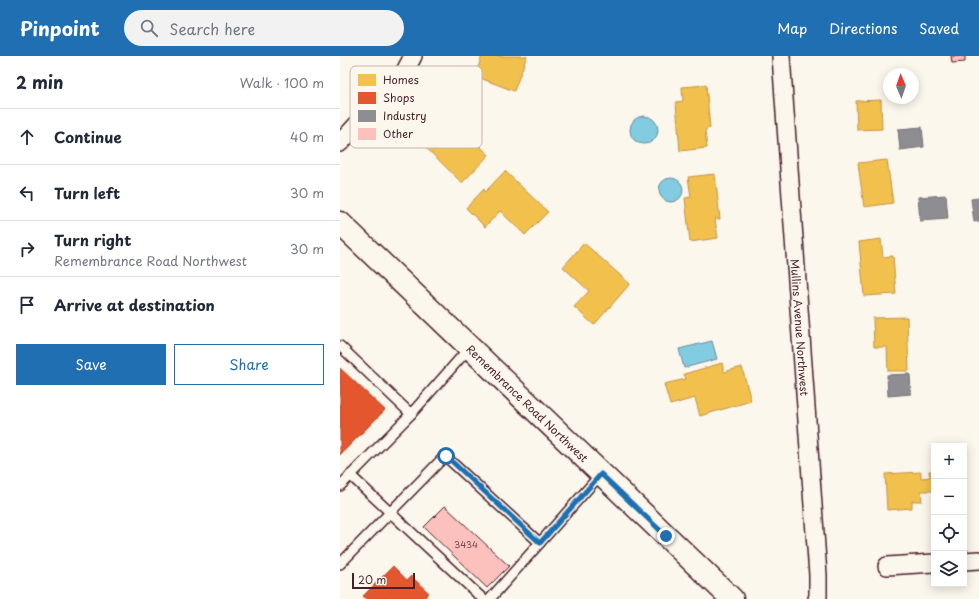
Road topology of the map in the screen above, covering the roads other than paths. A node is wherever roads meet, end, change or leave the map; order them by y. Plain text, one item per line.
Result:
1 (413, 56) edge
2 (781, 56) edge
3 (408, 66) edge
4 (350, 132) edge
5 (340, 143) edge
6 (340, 223) edge
7 (340, 346) edge
8 (470, 347) junction
9 (411, 414) junction
10 (601, 474) junction
11 (350, 475) junction
12 (340, 486) edge
13 (391, 514) junction
14 (540, 543) junction
15 (979, 560) edge
16 (967, 561) edge
17 (931, 563) edge
18 (340, 564) edge
19 (887, 566) dead end
20 (483, 599) edge
21 (490, 599) edge
22 (732, 599) edge
23 (817, 599) edge

1 - 3 street
2 - 23 street, Mullins Avenue Northwest
4 - 5 street
6 - 8 main road, Remembrance Road Northwest
7 - 9 lane
8 - 9 lane
8 - 10 main road, Remembrance Road Northwest
9 - 11 lane
10 - 14 lane
10 - 22 main road, Remembrance Road Northwest
11 - 12 lane
11 - 13 lane
13 - 14 lane
13 - 18 lane
13 - 20 lane
14 - 21 lane
15 - 16 street
17 - 19 street

